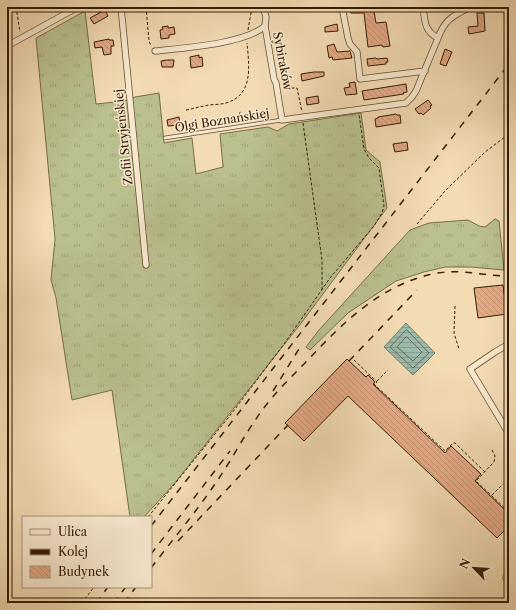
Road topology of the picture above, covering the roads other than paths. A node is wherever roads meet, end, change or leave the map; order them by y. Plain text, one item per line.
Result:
1 (78, 7) edge
2 (121, 7) edge
3 (263, 7) edge
4 (342, 7) edge
5 (423, 7) edge
6 (470, 7) edge
7 (265, 26) junction
8 (438, 38) junction
9 (7, 46) edge
10 (155, 51) road end
11 (425, 70) junction
12 (282, 120) junction
13 (165, 138) dead end
14 (146, 265) dead end
15 (509, 344) edge
16 (509, 434) edge

1 - 9 street
2 - 14 street, Zofii Stryjeńskiej
3 - 7 street, Sybiraków
4 - 11 street
5 - 8 street
6 - 8 street
7 - 10 street
7 - 12 street, Sybiraków
8 - 11 street
11 - 12 street
12 - 13 lane, Olgi Boznańskiej
15 - 16 street

